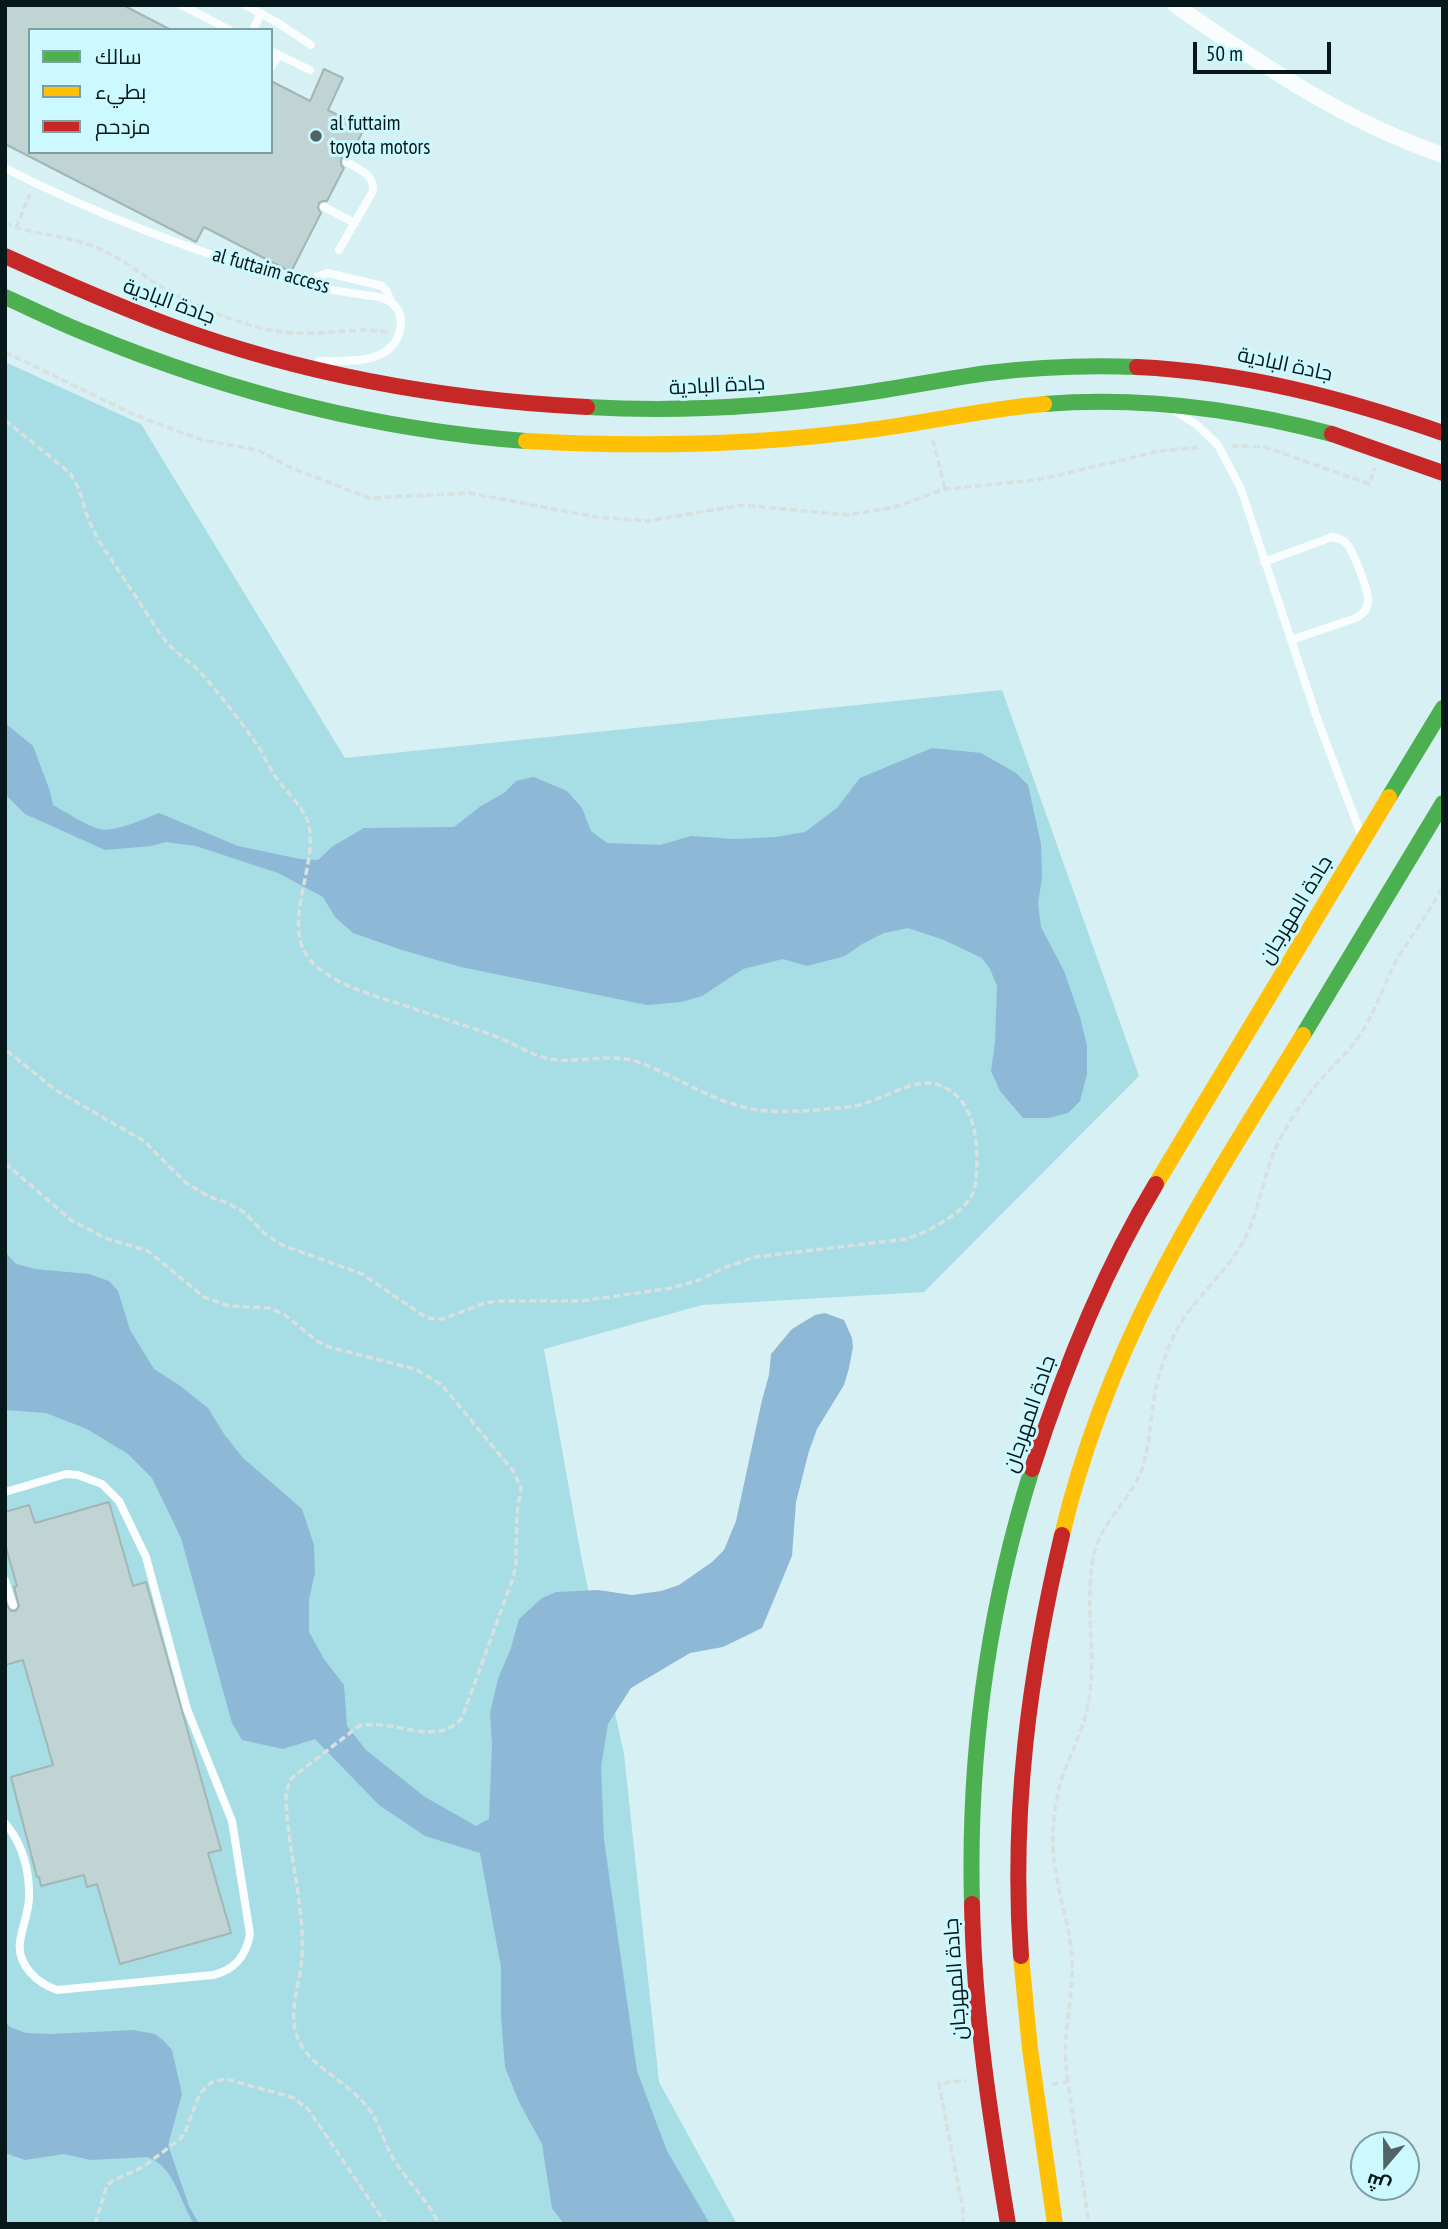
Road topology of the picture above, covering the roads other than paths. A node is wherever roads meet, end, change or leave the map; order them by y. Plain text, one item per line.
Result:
1 (181, 5) edge
2 (245, 5) edge
3 (1175, 5) edge
4 (261, 13) junction
5 (226, 28) edge
6 (254, 28) edge
7 (311, 45) dead end
8 (275, 53) edge
9 (310, 71) dead end
10 (1443, 155) edge
11 (347, 162) dead end
12 (5, 167) edge
13 (324, 207) dead end
14 (355, 223) junction
15 (339, 250) dead end
16 (5, 256) edge
17 (297, 283) junction
18 (5, 297) edge
19 (391, 302) junction
20 (284, 361) junction
21 (1167, 405) junction
22 (1443, 433) edge
23 (1443, 473) edge
24 (1264, 562) junction
25 (1291, 640) junction
26 (1443, 708) edge
27 (1443, 803) edge
28 (1363, 839) junction
29 (5, 1492) edge
30 (5, 1580) edge
31 (13, 1605) dead end
32 (5, 1823) edge
33 (1008, 2224) edge
34 (1055, 2224) edge

1 - 5 lane
2 - 4 lane
3 - 10 street
4 - 6 lane
4 - 7 lane
8 - 9 lane
11 - 14 lane
12 - 17 lane, al futtaim access
13 - 14 lane
14 - 15 lane
16 - 20 main road, جادة البادية
17 - 19 lane, al futtaim access
17 - 19 lane
18 - 21 main road
19 - 20 lane
20 - 22 main road, جادة البادية
21 - 23 main road
21 - 24 lane
24 - 25 lane
24 - 25 lane
25 - 28 lane
26 - 28 main road, جادة المهرجان
27 - 34 main road
28 - 33 main road, جادة المهرجان
29 - 32 lane
30 - 31 lane

